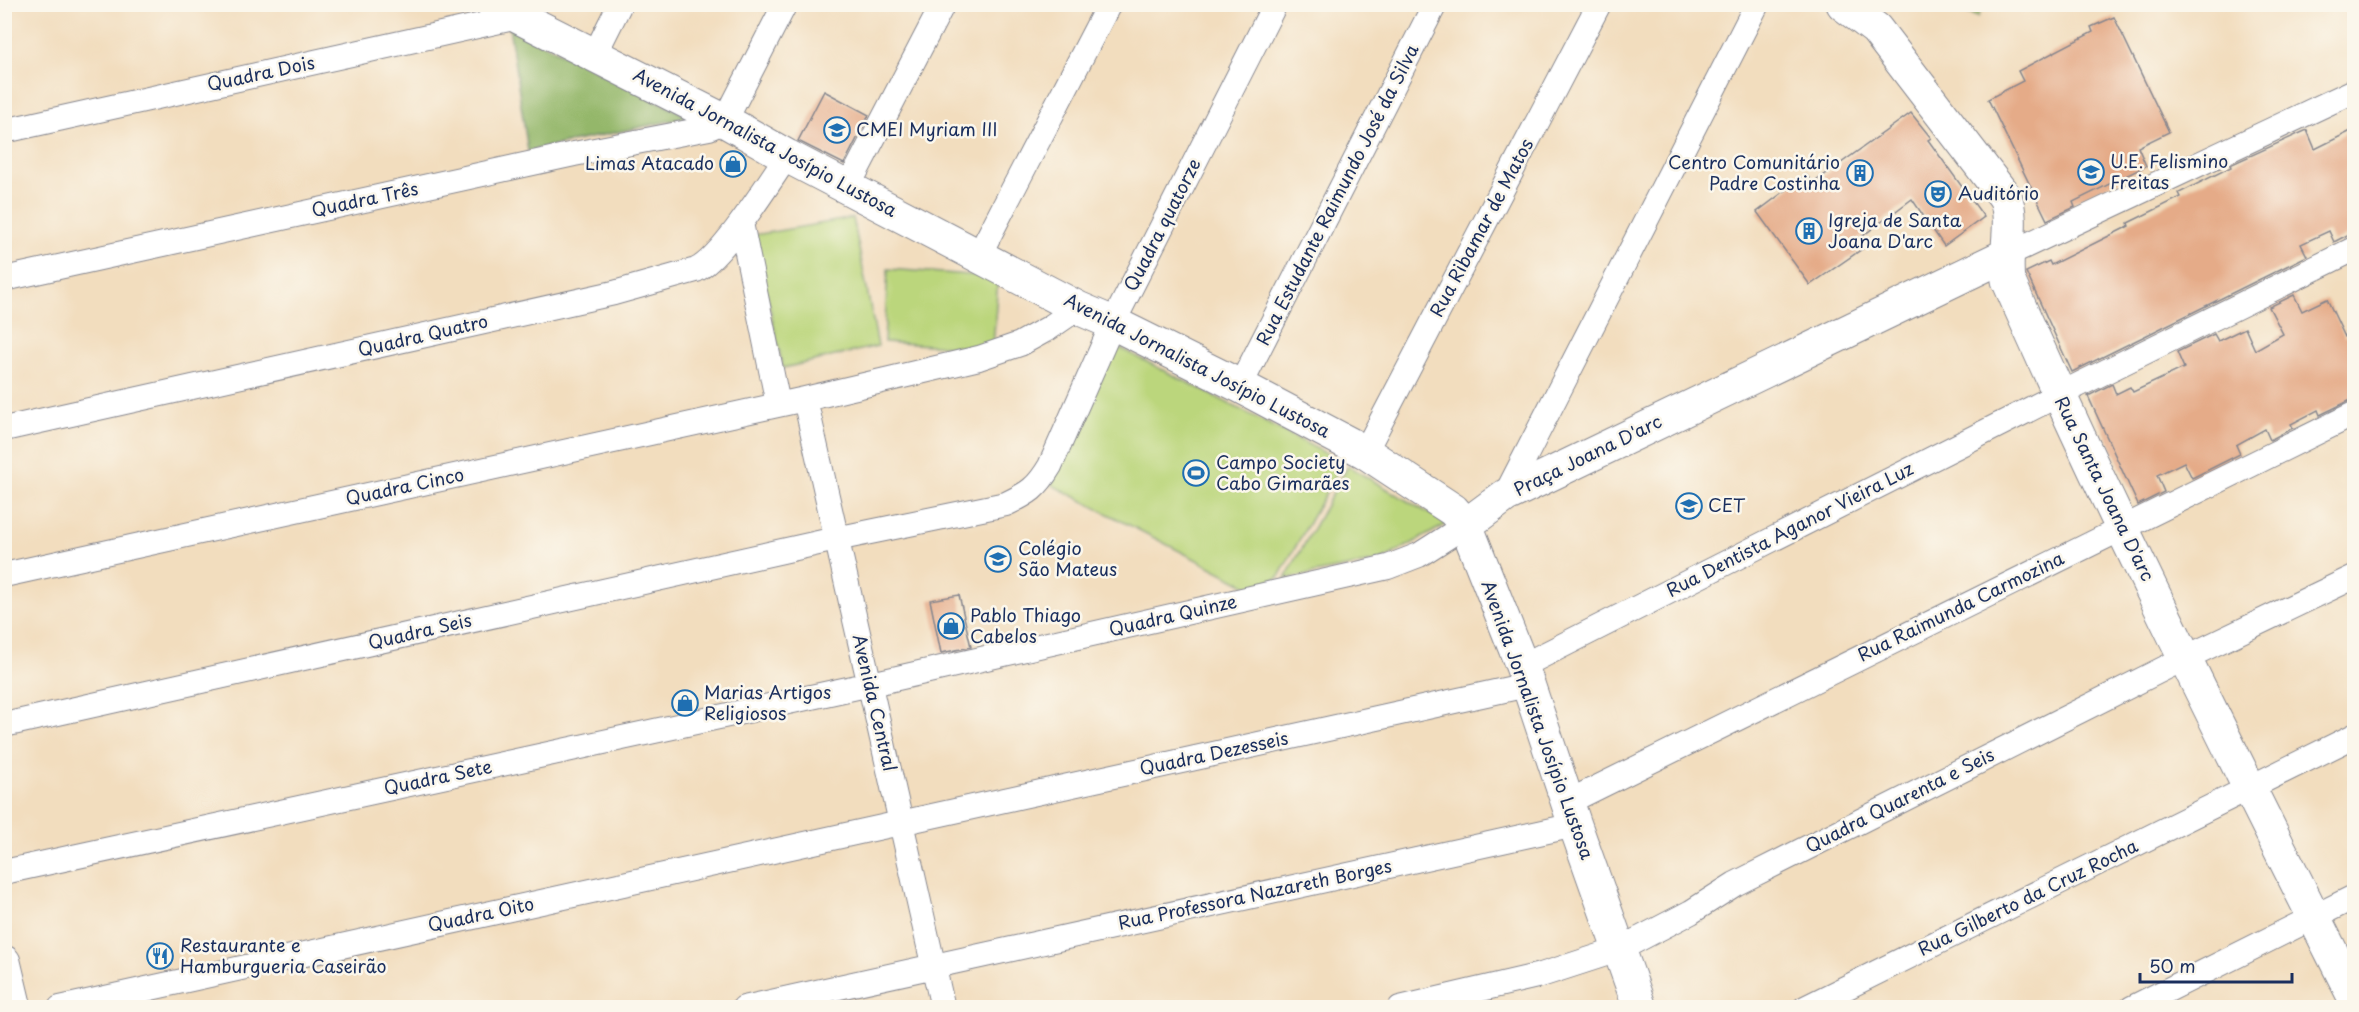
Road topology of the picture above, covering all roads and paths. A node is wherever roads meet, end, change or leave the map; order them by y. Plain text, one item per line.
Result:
1 (620, 4) edge
2 (785, 4) edge
3 (943, 4) edge
4 (1110, 4) edge
5 (1275, 4) edge
6 (1435, 4) edge
7 (1599, 4) edge
8 (1757, 4) edge
9 (1844, 4) edge
10 (505, 11) edge
11 (595, 54) junction
12 (2355, 91) edge
13 (725, 121) junction
14 (4, 130) edge
15 (787, 156) junction
16 (848, 187) junction
17 (741, 223) junction
18 (2355, 249) edge
19 (979, 255) junction
20 (2006, 255) junction
21 (4, 279) edge
22 (1078, 308) junction
23 (1113, 322) junction
24 (1240, 386) junction
25 (2058, 395) junction
26 (805, 399) junction
27 (778, 404) junction
28 (2355, 414) edge
29 (4, 429) edge
30 (1365, 452) junction
31 (1505, 495) junction
32 (1466, 525) junction
33 (2122, 528) junction
34 (836, 540) junction
35 (4, 576) edge
36 (2355, 577) edge
37 (2186, 658) junction
38 (1525, 676) junction
39 (871, 684) junction
40 (4, 725) edge
41 (2355, 736) edge
42 (2250, 788) junction
43 (1572, 813) junction
44 (901, 823) junction
45 (4, 872) edge
46 (2355, 897) edge
47 (2314, 917) junction
48 (1618, 950) junction
49 (4, 962) edge
50 (934, 966) junction
51 (2355, 997) edge
52 (15, 1008) edge
53 (60, 1008) edge
54 (744, 1008) edge
55 (943, 1008) edge
56 (1400, 1008) edge
57 (1640, 1008) edge
58 (1805, 1008) edge
59 (2132, 1008) edge

1 - 11 street
2 - 13 street
3 - 16 street
4 - 19 street
5 - 23 street, Quadra quatorze
6 - 24 street, Rua Estudante Raimundo José da Silva
7 - 30 street, Rua Ribamar de Matos
8 - 31 street, Praça Joana D'arc
9 - 20 street, Rua Santa Joana D'arc
10 - 11 street, Avenida Jornalista Josípio Lustosa
10 - 14 street, Quadra Dois
11 - 13 street, Avenida Jornalista Josípio Lustosa
12 - 20 street
13 - 15 street, Avenida Jornalista Josípio Lustosa
13 - 21 street, Quadra Três
15 - 16 street, Avenida Jornalista Josípio Lustosa
15 - 17 street, Quadra Quatro
16 - 19 street, Avenida Jornalista Josípio Lustosa
17 - 27 street
17 - 29 street, Quadra Quatro
18 - 25 street, Rua Dentista Aganor Vieira Luz
19 - 22 street, Avenida Jornalista Josípio Lustosa
20 - 25 street, Rua Santa Joana D'arc
20 - 31 street, Praça Joana D'arc
22 - 23 street, Avenida Jornalista Josípio Lustosa
22 - 26 street
23 - 24 street, Avenida Jornalista Josípio Lustosa
23 - 34 street, Quadra quatorze
24 - 30 street, Avenida Jornalista Josípio Lustosa
25 - 33 street, Rua Santa Joana D'arc
25 - 38 street, Rua Dentista Aganor Vieira Luz
26 - 27 street, Quadra Cinco
26 - 34 street, Avenida Central
27 - 35 street, Quadra Cinco
28 - 33 street, Rua Raimunda Carmozina
30 - 32 street, Avenida Jornalista Josípio Lustosa
31 - 32 street
32 - 38 street, Avenida Jornalista Josípio Lustosa
32 - 39 street, Quadra Quinze
33 - 37 street, Rua Santa Joana D'arc
33 - 43 street, Rua Raimunda Carmozina
34 - 39 street, Avenida Central
34 - 40 street, Quadra Seis
36 - 37 street
37 - 42 street, Rua Santa Joana D'arc
37 - 48 street, Quadra Quarenta e Seis
38 - 43 street, Avenida Jornalista Josípio Lustosa
38 - 44 street, Quadra Dezesseis
39 - 44 street, Avenida Central
39 - 45 street, Quadra Sete
41 - 42 street, Rua Gilberto da Cruz Rocha
42 - 47 street, Rua Santa Joana D'arc
42 - 58 street, Rua Gilberto da Cruz Rocha
43 - 48 street, Avenida Jornalista Josípio Lustosa
43 - 50 street, Rua Professora Nazareth Borges
44 - 50 street, Avenida Central
44 - 53 street, Quadra Oito
46 - 47 street
47 - 51 street, Rua Santa Joana D'arc
47 - 59 street
48 - 56 street, Quadra Quarenta e Seis
48 - 57 street, Avenida Jornalista Josípio Lustosa
49 - 52 street
50 - 54 street, Rua Professora Nazareth Borges
50 - 55 street, Avenida Central

